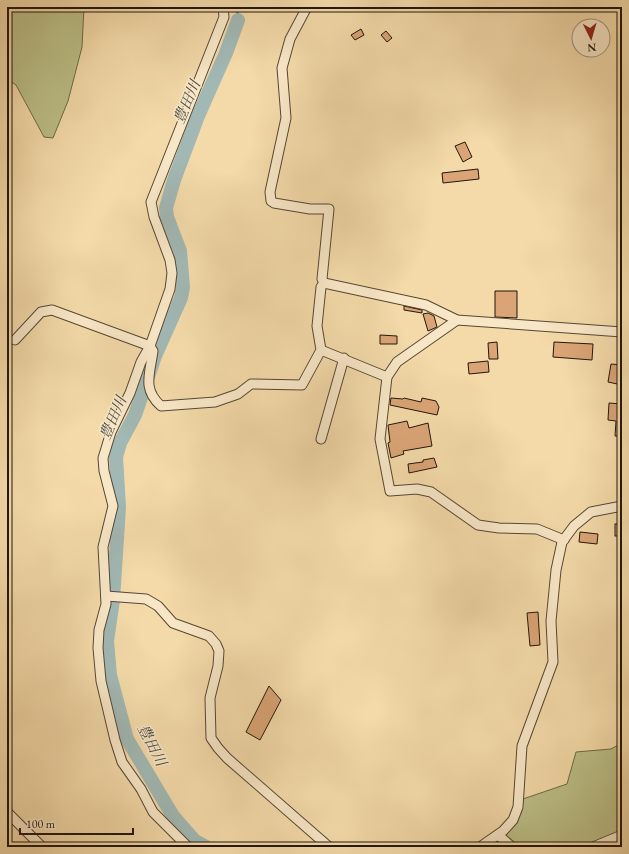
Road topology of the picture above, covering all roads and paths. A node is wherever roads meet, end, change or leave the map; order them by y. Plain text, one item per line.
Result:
1 (223, 7) edge
2 (307, 7) edge
3 (324, 284) junction
4 (457, 320) junction
5 (622, 332) edge
6 (15, 340) dead end
7 (150, 346) junction
8 (321, 350) junction
9 (344, 358) junction
10 (387, 377) junction
11 (321, 438) dead end
12 (622, 506) edge
13 (564, 540) junction
14 (106, 596) junction
15 (7, 812) edge
16 (498, 835) junction
17 (622, 835) edge
18 (42, 847) edge
19 (188, 847) edge
20 (329, 847) edge
21 (480, 847) edge
22 (512, 847) edge
23 (593, 847) edge

1 - 7 street
2 - 3 street
3 - 4 street
3 - 8 street
4 - 5 street
4 - 10 street
6 - 7 street
7 - 8 street
7 - 14 street
8 - 9 street
9 - 10 street
9 - 11 street
10 - 13 street
12 - 13 street
13 - 16 street
14 - 19 street
14 - 20 street
15 - 18 street
16 - 21 street
16 - 22 street
17 - 23 street

